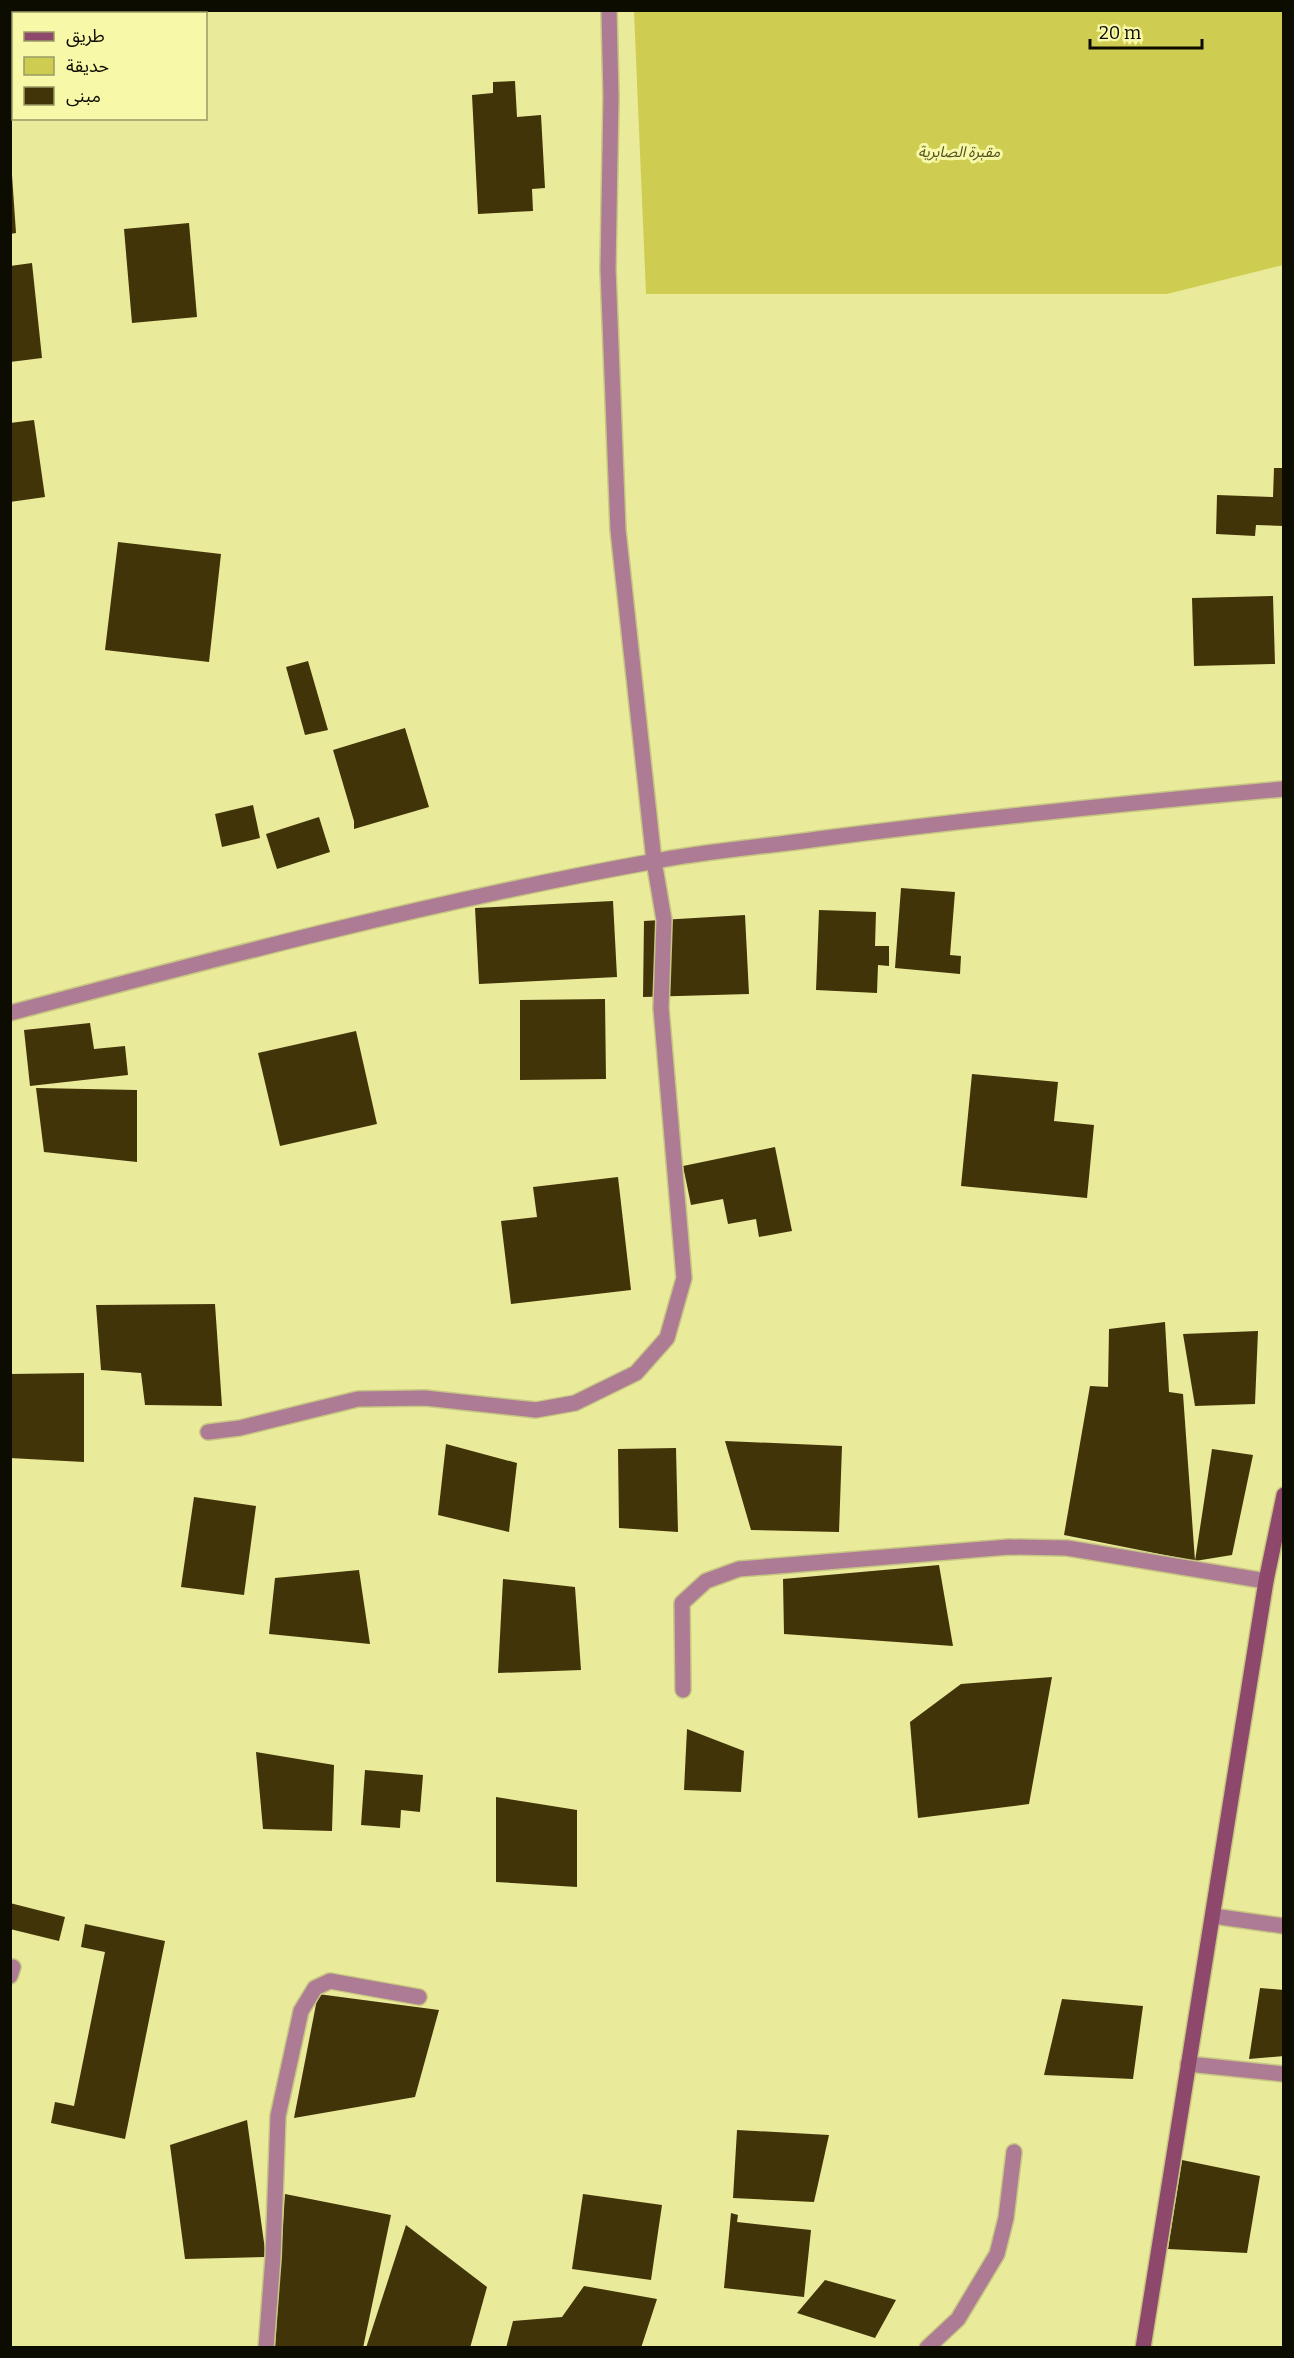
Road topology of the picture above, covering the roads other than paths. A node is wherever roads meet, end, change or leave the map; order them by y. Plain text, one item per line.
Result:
1 (609, 10) edge
2 (1284, 789) edge
3 (654, 861) junction
4 (10, 1013) edge
5 (208, 1431) dead end
6 (1283, 1498) edge
7 (1266, 1581) junction
8 (683, 1690) dead end
9 (1213, 1916) junction
10 (1284, 1926) edge
11 (419, 1997) dead end
12 (1188, 2064) junction
13 (1284, 2074) edge
14 (1014, 2152) dead end
15 (266, 2348) edge
16 (927, 2348) edge
17 (1143, 2348) edge

1 - 3 street
2 - 3 street
3 - 4 street
3 - 5 street
6 - 7 street
7 - 8 street
7 - 9 street
9 - 10 street
9 - 12 street
11 - 15 street
12 - 13 street
12 - 17 street
14 - 16 street

